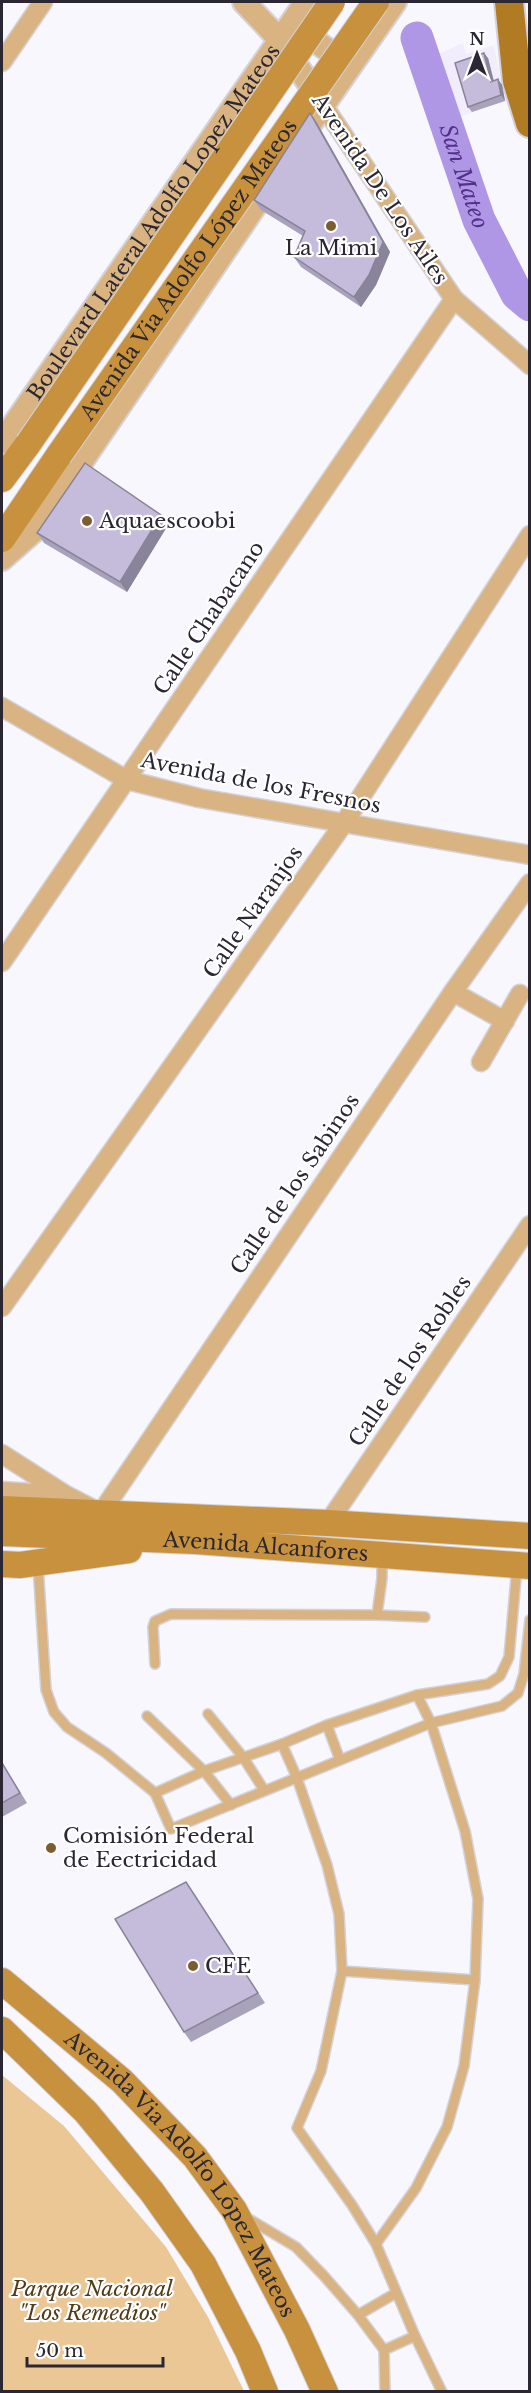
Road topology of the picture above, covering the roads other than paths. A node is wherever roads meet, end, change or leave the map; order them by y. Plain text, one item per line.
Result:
1 (43, 2) edge
2 (244, 2) edge
3 (332, 2) edge
4 (376, 2) edge
5 (395, 2) edge
6 (509, 2) edge
7 (301, 9) edge
8 (280, 40) junction
9 (361, 49) junction
10 (2, 62) edge
11 (323, 105) junction
12 (530, 123) edge
13 (454, 299) junction
14 (530, 365) edge
15 (2, 442) edge
16 (2, 479) edge
17 (530, 535) edge
18 (2, 539) edge
19 (2, 559) edge
20 (2, 707) edge
21 (127, 780) junction
22 (344, 823) junction
23 (530, 855) edge
24 (530, 883) edge
25 (2, 962) edge
26 (453, 992) junction
27 (520, 994) dead end
28 (505, 1020) junction
29 (482, 1062) dead end
30 (530, 1225) edge
31 (2, 1306) edge
32 (2, 1454) edge
33 (2, 1491) edge
34 (66, 1495) junction
35 (2, 1509) edge
36 (101, 1513) junction
37 (328, 1523) junction
38 (2, 1533) edge
39 (530, 1536) edge
40 (195, 1541) junction
41 (382, 1555) junction
42 (525, 1561) edge
43 (38, 1563) junction
44 (2, 1564) edge
45 (377, 1615) junction
46 (425, 1617) dead end
47 (530, 1620) edge
48 (510, 1645) junction
49 (527, 1647) junction
50 (155, 1664) dead end
51 (417, 1695) junction
52 (208, 1714) dead end
53 (147, 1716) dead end
54 (431, 1723) junction
55 (327, 1725) junction
56 (282, 1744) junction
57 (243, 1757) junction
58 (340, 1760) junction
59 (204, 1770) junction
60 (297, 1778) junction
61 (264, 1790) junction
62 (155, 1793) junction
63 (231, 1805) junction
64 (342, 1971) junction
65 (475, 1980) junction
66 (2, 1981) edge
67 (3, 2032) edge
68 (234, 2210) junction
69 (376, 2244) junction
70 (396, 2293) junction
71 (358, 2315) junction
72 (415, 2336) junction
73 (384, 2350) junction
74 (265, 2391) edge
75 (325, 2391) edge
76 (385, 2391) edge
77 (442, 2391) edge

1 - 10 street
2 - 8 street, Avenida De Los Ailes
3 - 16 main road, Avenida Via Adolfo López Mateos, bridge
4 - 18 main road, Avenida Via Adolfo López Mateos, bridge
5 - 9 street
6 - 12 main road
7 - 8 street, Boulevard Lateral Adolfo Lopez Mateos
7 - 9 street
8 - 11 street, Avenida De Los Ailes
8 - 15 street, Boulevard Lateral Adolfo Lopez Mateos
9 - 11 street
11 - 13 street, Avenida De Los Ailes
11 - 19 street
13 - 14 street, Avenida De Los Ailes
13 - 21 street, Calle Chabacano
17 - 22 street, Calle Naranjos
20 - 21 street, Avenida de los Fresnos
21 - 22 street, Avenida de los Fresnos
21 - 25 street, Calle Chabacano
22 - 23 street, Avenida de los Fresnos
22 - 31 street, Calle Naranjos
24 - 26 street, Calle de los Sabinos
26 - 28 street
26 - 36 street, Calle de los Sabinos
27 - 28 street
28 - 29 street
30 - 37 street, Calle de los Robles
32 - 34 street
33 - 34 street
34 - 36 street
35 - 36 main road, Avenida Alcanfores
36 - 37 main road, Avenida Alcanfores
37 - 39 main road, Avenida Alcanfores
38 - 40 main road, Avenida Alcanfores
40 - 41 main road, Avenida Alcanfores
40 - 43 main road
41 - 42 main road, Avenida Alcanfores
41 - 45 lane
42 - 48 lane
43 - 44 main road
43 - 62 lane
45 - 46 lane
45 - 50 lane
47 - 49 lane
48 - 49 lane
48 - 51 lane
49 - 54 lane
51 - 54 lane
51 - 55 lane
52 - 57 lane
53 - 59 lane
54 - 58 lane
54 - 65 lane
55 - 56 lane
55 - 58 lane
56 - 57 lane
56 - 60 lane
57 - 59 lane
57 - 61 lane
58 - 60 lane
59 - 62 lane
59 - 63 lane
60 - 61 lane
60 - 64 lane
61 - 63 lane
62 - 63 lane
64 - 65 lane
64 - 69 lane
65 - 69 lane
66 - 68 main road, Avenida Via Adolfo López Mateos
67 - 74 main road, Avenida Via Adolfo López Mateos
68 - 71 lane
68 - 75 main road, Avenida Via Adolfo López Mateos
69 - 70 lane
70 - 71 lane
70 - 72 lane
71 - 73 lane
72 - 73 lane
72 - 77 lane
73 - 76 lane

